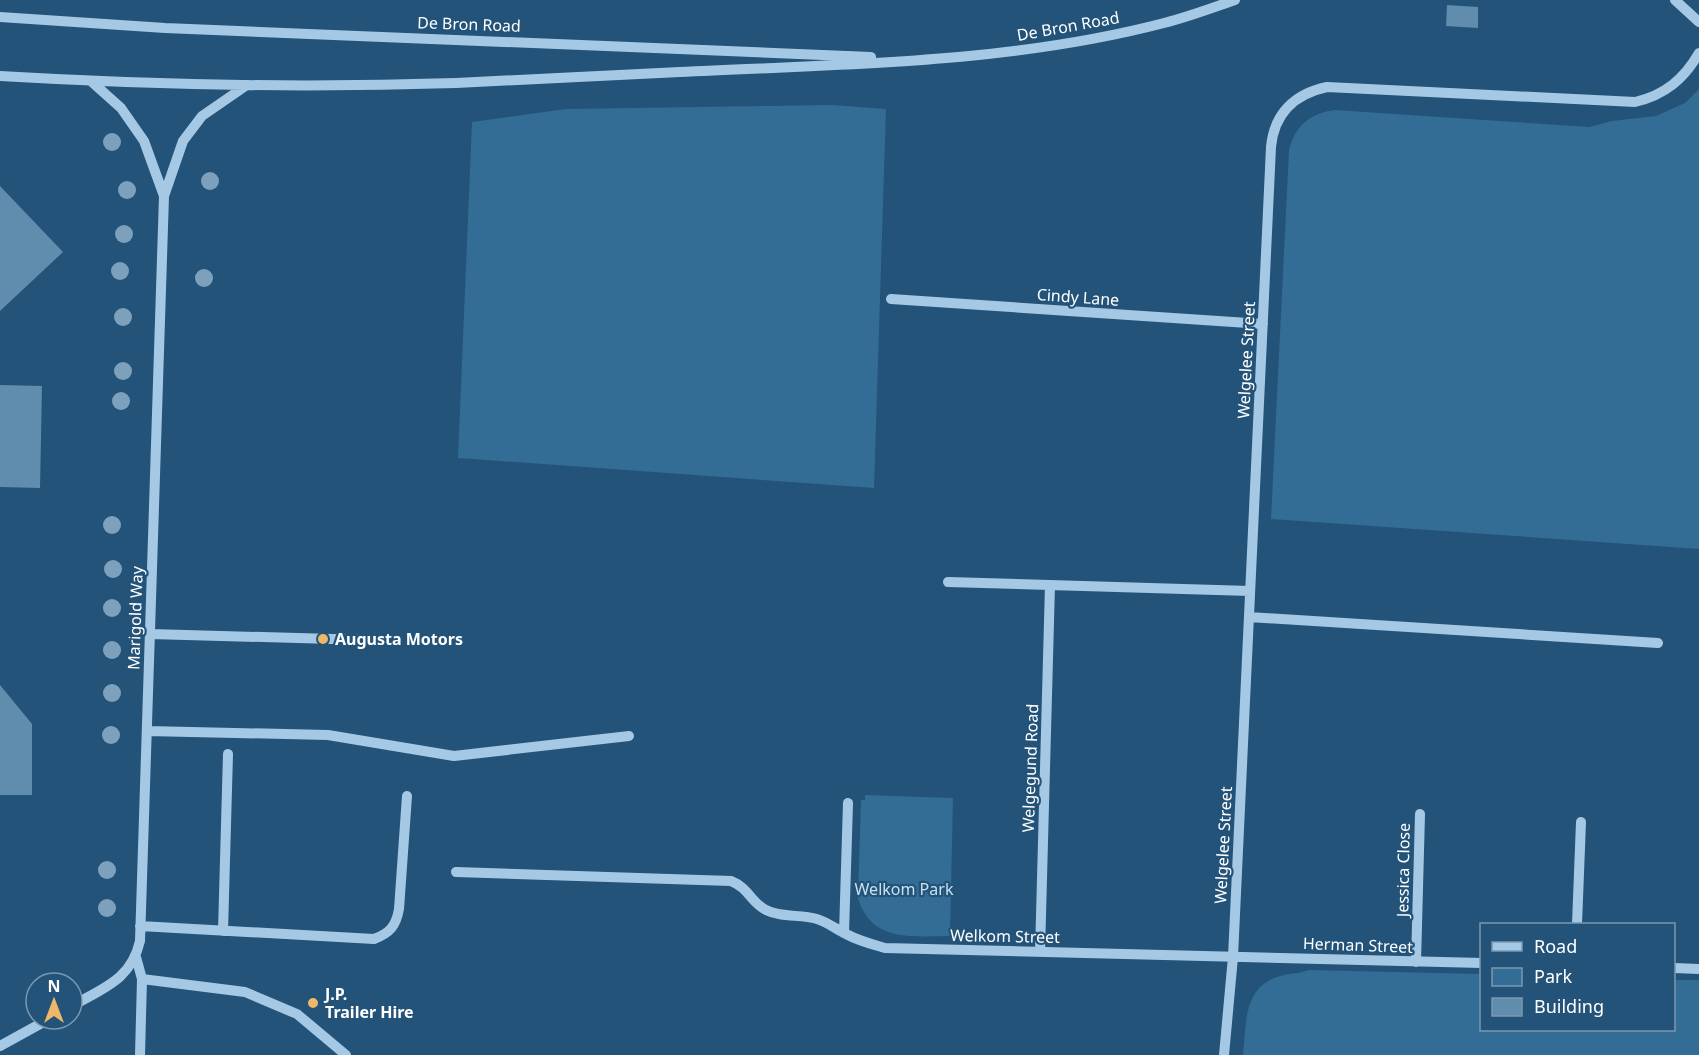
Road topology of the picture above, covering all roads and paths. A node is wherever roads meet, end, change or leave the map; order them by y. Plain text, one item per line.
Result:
1 (1235, 0) edge
2 (1675, 0) edge
3 (0, 17) edge
4 (1699, 22) edge
5 (1699, 53) edge
6 (937, 59) junction
7 (0, 76) edge
8 (92, 82) junction
9 (247, 85) junction
10 (164, 196) junction
11 (891, 299) dead end
12 (1263, 324) junction
13 (948, 582) dead end
14 (1050, 585) junction
15 (1250, 591) junction
16 (1249, 617) junction
17 (150, 634) junction
18 (368, 640) dead end
19 (1658, 643) dead end
20 (147, 731) junction
21 (629, 736) dead end
22 (228, 754) dead end
23 (406, 796) dead end
24 (848, 803) dead end
25 (1420, 814) dead end
26 (1581, 822) dead end
27 (456, 872) dead end
28 (1577, 923) edge
29 (140, 926) junction
30 (223, 930) junction
31 (844, 933) junction
32 (1040, 952) junction
33 (136, 957) junction
34 (1233, 957) junction
35 (1416, 962) junction
36 (1480, 963) edge
37 (1675, 968) edge
38 (1699, 969) edge
39 (142, 979) junction
40 (84, 999) edge
41 (27, 1031) edge
42 (0, 1046) edge
43 (140, 1055) edge
44 (346, 1055) edge
45 (1224, 1055) edge

1 - 6 street, De Bron Road
2 - 4 street
3 - 6 street, De Bron Road
5 - 12 street, Welgelee Street
6 - 9 street, De Bron Road
7 - 8 street, De Bron Road
8 - 9 street, De Bron Road
8 - 10 street, Marigold Way
9 - 10 street, Marigold Way
10 - 17 street, Marigold Way
11 - 12 street, Cindy Lane
12 - 15 street, Welgelee Street
13 - 14 street
14 - 15 street
14 - 32 street, Welgegund Road
15 - 16 street, Welgelee Street
16 - 19 street
16 - 34 street, Welgelee Street
17 - 18 street
17 - 20 street, Marigold Way
20 - 21 street
20 - 29 street, Marigold Way
22 - 30 street
23 - 30 street
24 - 31 street
25 - 35 street, Jessica Close
26 - 28 street
27 - 31 street, Welkom Street
29 - 30 street
29 - 33 street, Marigold Way
31 - 32 street, Welkom Street
32 - 34 street, Welkom Street
33 - 39 street
33 - 40 street
34 - 35 street, Herman Street
34 - 45 street, Welgelee Street
35 - 36 street, Herman Street
37 - 38 street
39 - 43 street
39 - 44 street
41 - 42 street

